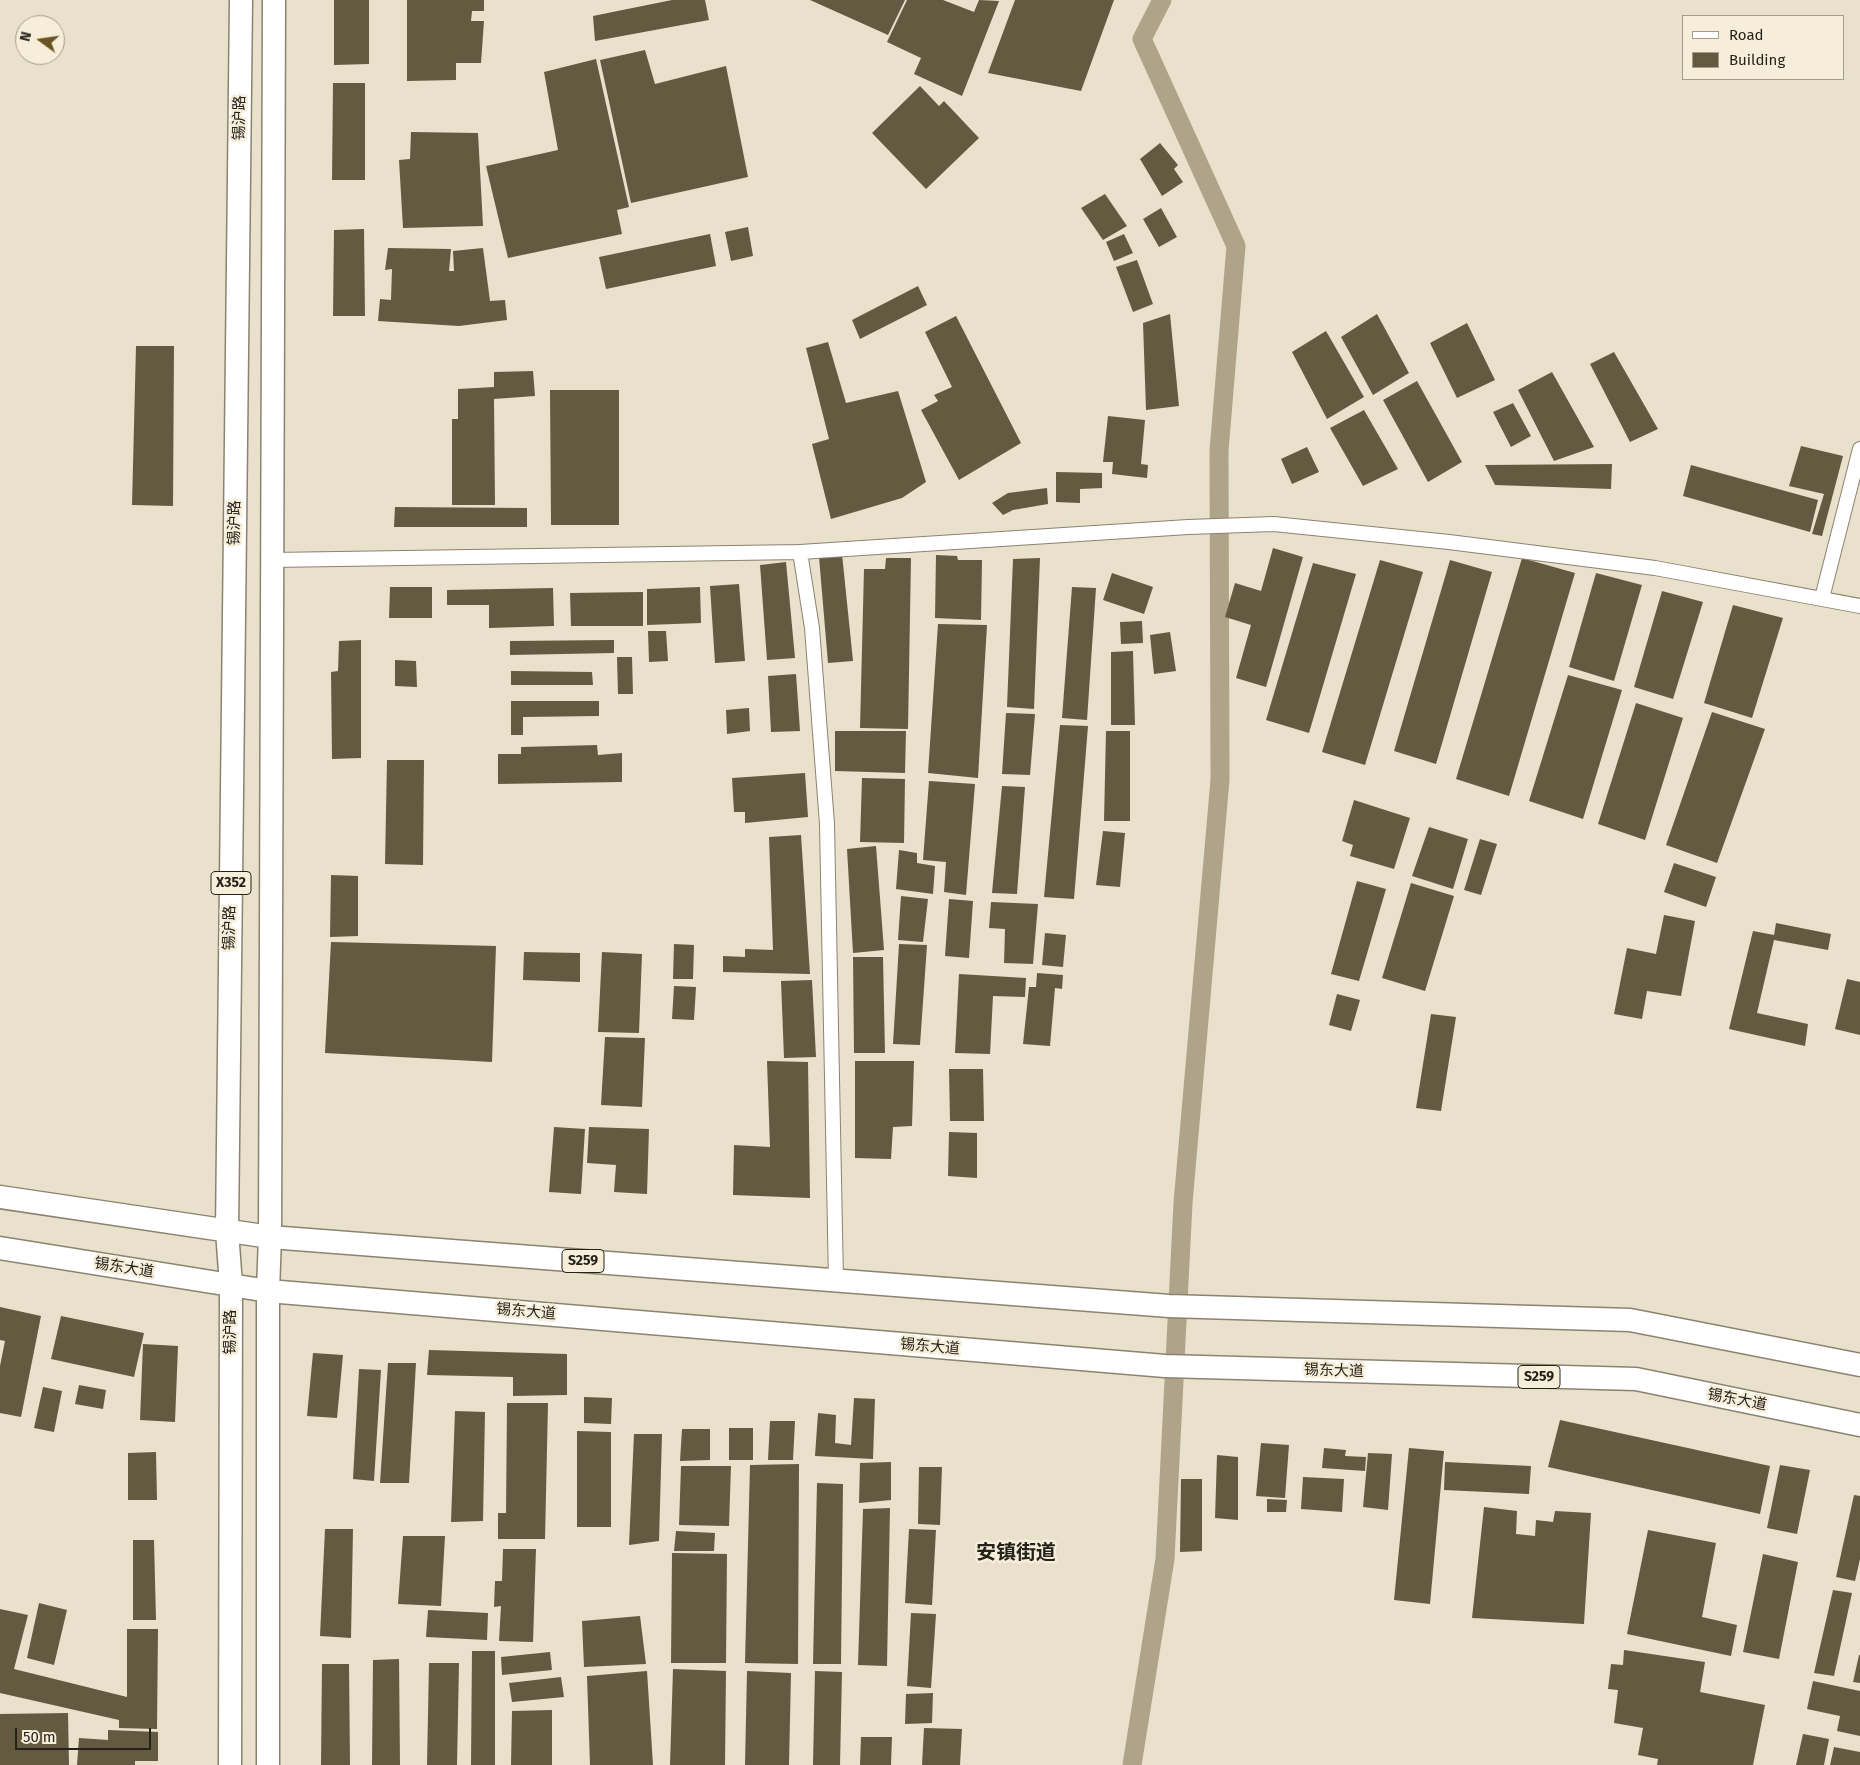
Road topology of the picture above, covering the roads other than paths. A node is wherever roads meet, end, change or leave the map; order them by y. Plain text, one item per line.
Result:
1 (241, 0) edge
2 (274, 0) edge
3 (1860, 449) edge
4 (800, 552) junction
5 (272, 560) junction
6 (1822, 598) junction
7 (1860, 606) edge
8 (0, 1197) edge
9 (227, 1231) junction
10 (270, 1237) junction
11 (0, 1248) edge
12 (836, 1281) junction
13 (231, 1285) junction
14 (268, 1290) junction
15 (1860, 1365) edge
16 (1860, 1425) edge
17 (230, 1765) edge
18 (268, 1765) edge

1 - 9 main road, 锡沪路 / X352
2 - 5 main road, X352
3 - 6 street
4 - 5 street
4 - 6 street
4 - 12 street
5 - 10 main road, X352
6 - 7 street
8 - 9 main road, S259
9 - 10 main road, S259
9 - 13 main road, 锡沪路 / X352
10 - 12 main road, S259
10 - 14 main road, X352
11 - 13 main road, 锡东大道 / S259
12 - 15 main road, S259
13 - 14 main road, 锡东大道 / S259
13 - 17 main road, 锡沪路 / X352
14 - 16 main road, 锡东大道 / S259
14 - 18 main road, X352

